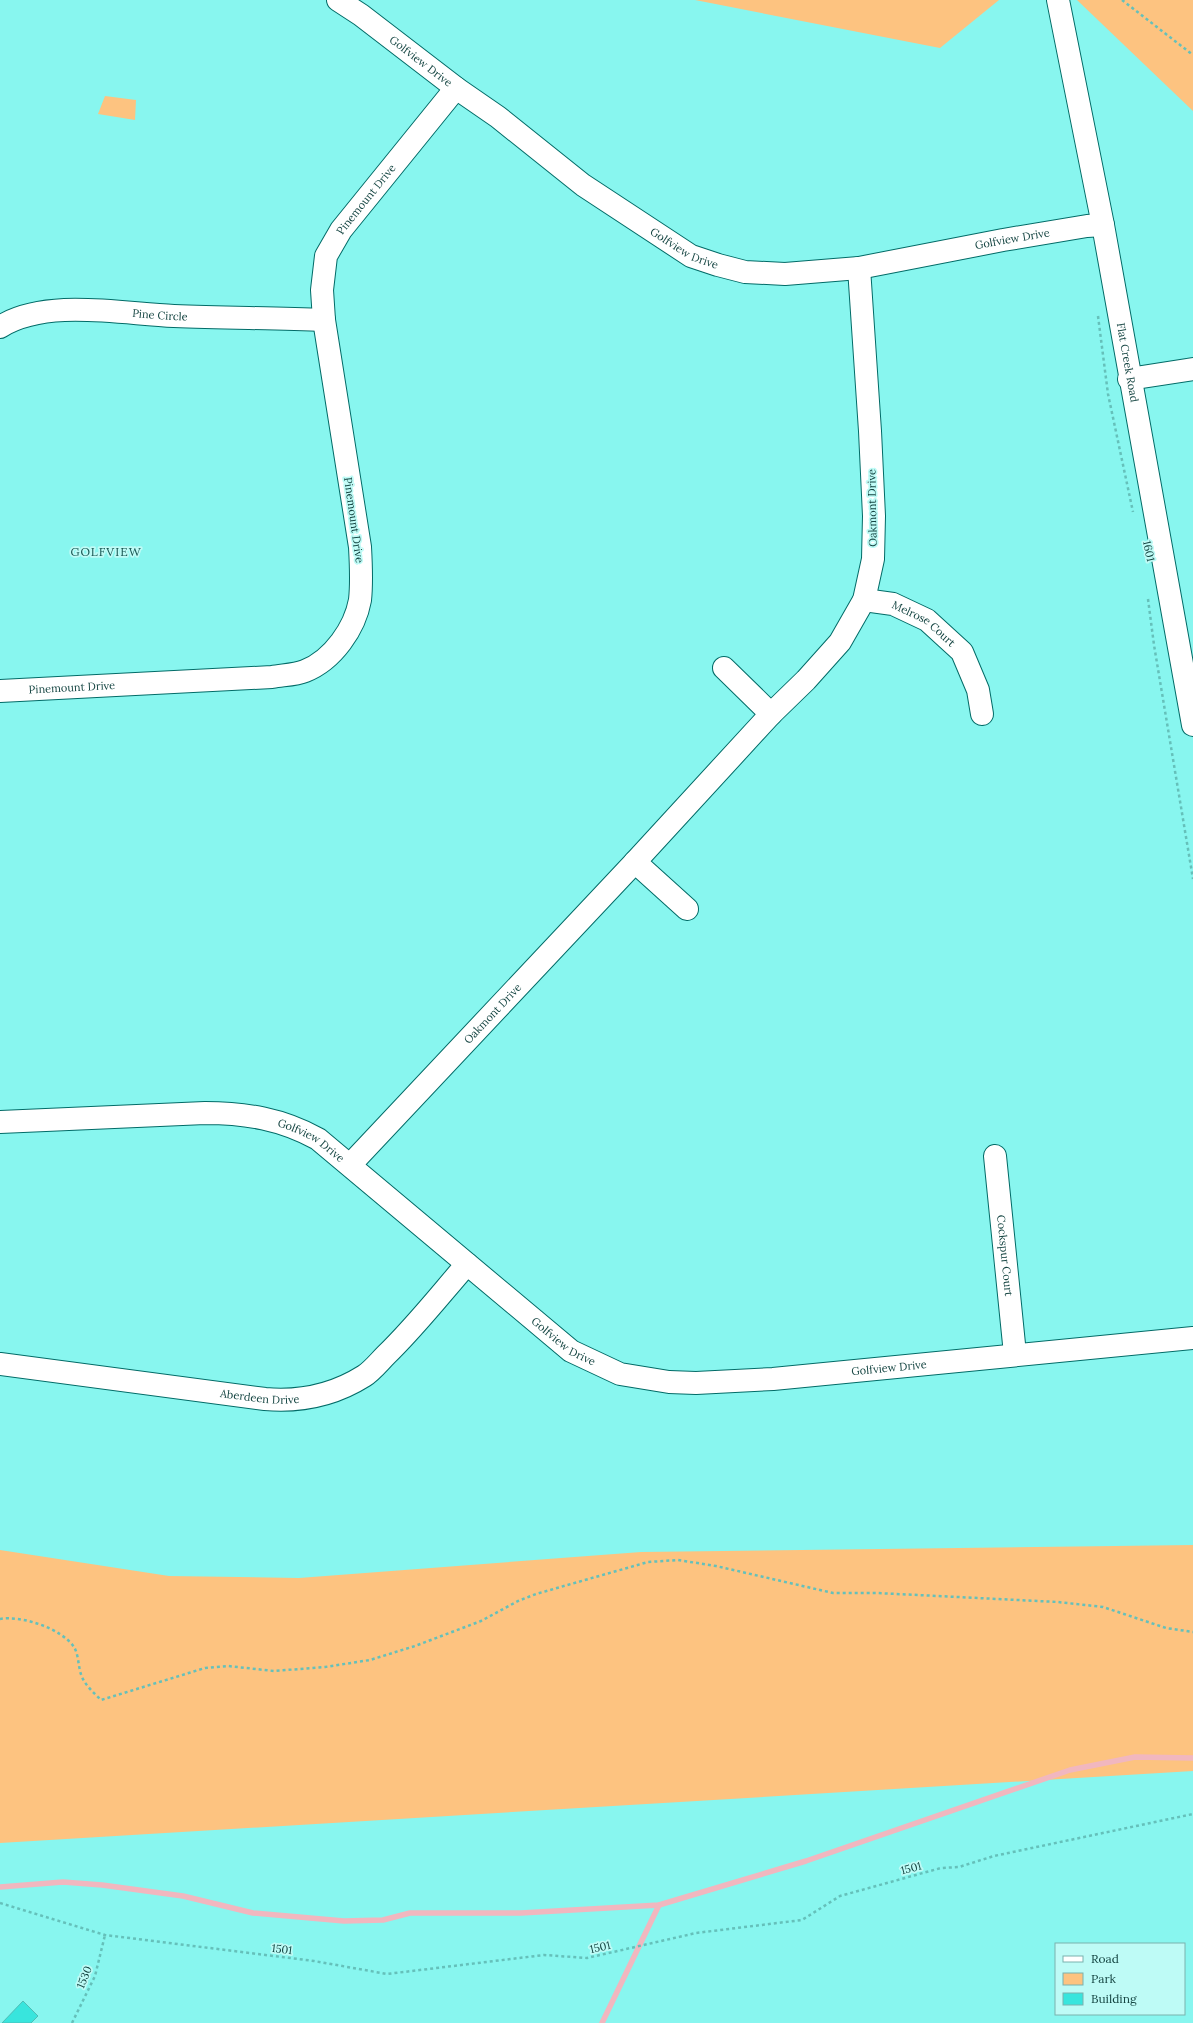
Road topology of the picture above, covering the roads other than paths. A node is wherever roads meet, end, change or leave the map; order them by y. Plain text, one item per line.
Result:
1 (338, 0) edge
2 (1058, 0) edge
3 (456, 88) junction
4 (1102, 225) junction
5 (859, 268) junction
6 (324, 320) junction
7 (0, 327) edge
8 (1193, 369) edge
9 (1129, 379) junction
10 (864, 600) junction
11 (724, 668) dead end
12 (0, 691) edge
13 (771, 714) junction
14 (982, 714) dead end
15 (1193, 724) edge
16 (635, 862) junction
17 (687, 909) dead end
18 (0, 1122) edge
19 (995, 1156) dead end
20 (350, 1165) junction
21 (466, 1264) junction
22 (1193, 1338) edge
23 (1015, 1354) junction
24 (0, 1364) edge

1 - 3 street, Golfview Drive
2 - 4 street, Flat Creek Road
3 - 5 street, Golfview Drive
3 - 6 street, Pinemount Drive
4 - 5 street, Golfview Drive
4 - 9 street, Flat Creek Road
5 - 10 street, Oakmont Drive
6 - 7 street, Pine Circle
6 - 12 street, Pinemount Drive
8 - 9 street
9 - 15 street, Flat Creek Road
10 - 13 street, Oakmont Drive
10 - 14 street, Melrose Court
11 - 13 street
13 - 16 street, Oakmont Drive
16 - 17 street
16 - 20 street, Oakmont Drive
18 - 20 street, Golfview Drive
19 - 23 street, Cockspur Court
20 - 21 street, Golfview Drive
21 - 23 street, Golfview Drive
21 - 24 street, Aberdeen Drive
22 - 23 street, Golfview Drive

